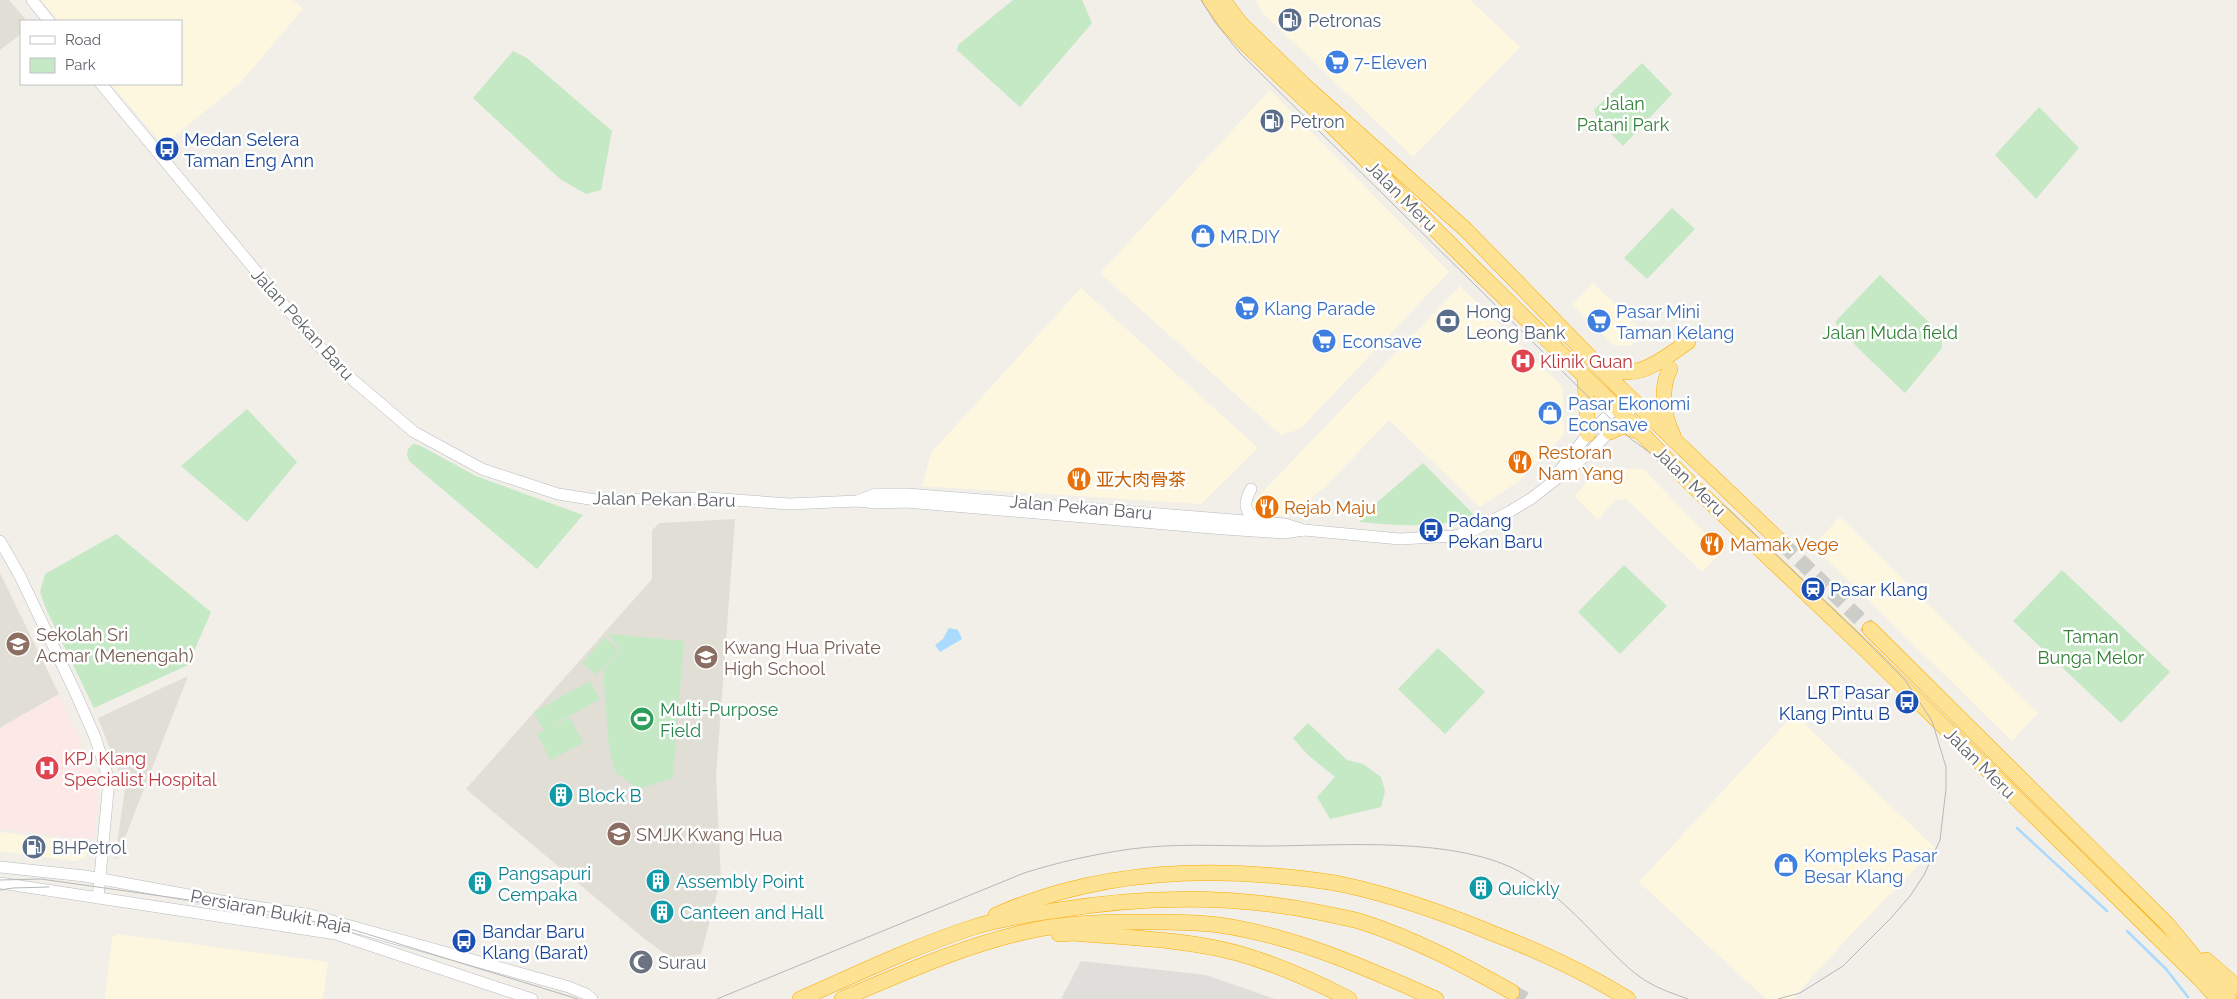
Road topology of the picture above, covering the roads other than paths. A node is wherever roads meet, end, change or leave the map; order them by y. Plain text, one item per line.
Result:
1 (32, 0) edge
2 (1210, 0) edge
3 (1223, 0) edge
4 (48, 20) edge
5 (102, 85) edge
6 (1400, 171) junction
7 (1469, 264) junction
8 (1688, 342) dead end
9 (1585, 351) junction
10 (1670, 369) dead end
11 (1585, 378) junction
12 (1633, 400) junction
13 (1621, 412) junction
14 (1610, 432) junction
15 (1641, 433) junction
16 (1588, 434) junction
17 (1676, 441) junction
18 (1552, 480) junction
19 (1250, 489) dead end
20 (858, 500) junction
21 (1264, 523) junction
22 (1304, 530) junction
23 (0, 541) edge
24 (1783, 544) tunnel mouth
25 (1870, 629) tunnel mouth
26 (0, 868) edge
27 (101, 879) junction
28 (0, 883) edge
29 (98, 898) junction
30 (2168, 925) junction
31 (975, 926) junction
32 (2150, 929) junction
33 (962, 950) junction
34 (2237, 987) edge
35 (1512, 992) tunnel mouth
36 (532, 999) edge
37 (592, 999) edge
38 (800, 999) edge
39 (842, 999) edge
40 (1350, 999) edge
41 (1436, 999) edge
42 (1628, 999) edge
43 (2204, 999) edge
44 (2218, 999) edge
45 (2230, 999) edge

1 - 4 street
2 - 7 highway, Jalan Meru
3 - 6 highway, Jalan Meru
5 - 20 street, Jalan Pekan Baru
6 - 7 highway
6 - 9 highway, Jalan Meru
7 - 11 highway, Jalan Meru
8 - 9 highway
9 - 12 highway, Jalan Meru
10 - 17 highway
11 - 13 highway, Jalan Meru
11 - 16 highway
12 - 13 street, Jalan Pekan Baru
12 - 17 highway, Jalan Meru
13 - 14 street, Jalan Pekan Baru
13 - 15 highway, Jalan Meru
13 - 16 street, Jalan Pekan Baru
14 - 15 highway
14 - 18 street, Jalan Pekan Baru
15 - 32 highway, Jalan Meru
16 - 18 street, Jalan Pekan Baru
17 - 24 highway, Jalan Meru
18 - 22 street, Jalan Pekan Baru
19 - 21 street
20 - 21 street, Jalan Pekan Baru
20 - 22 street, Jalan Pekan Baru
21 - 22 street, Jalan Pekan Baru
23 - 27 street
25 - 30 highway, Jalan Meru
26 - 27 street, Persiaran Bukit Raja
27 - 29 street
27 - 37 street, Persiaran Bukit Raja
28 - 29 street, Persiaran Bukit Raja
29 - 36 street, Persiaran Bukit Raja
30 - 34 highway
30 - 45 highway, Jalan Meru
31 - 35 highway
31 - 38 highway
31 - 42 highway
32 - 43 highway
32 - 44 highway, Jalan Meru
33 - 39 highway
33 - 40 highway
33 - 41 highway

